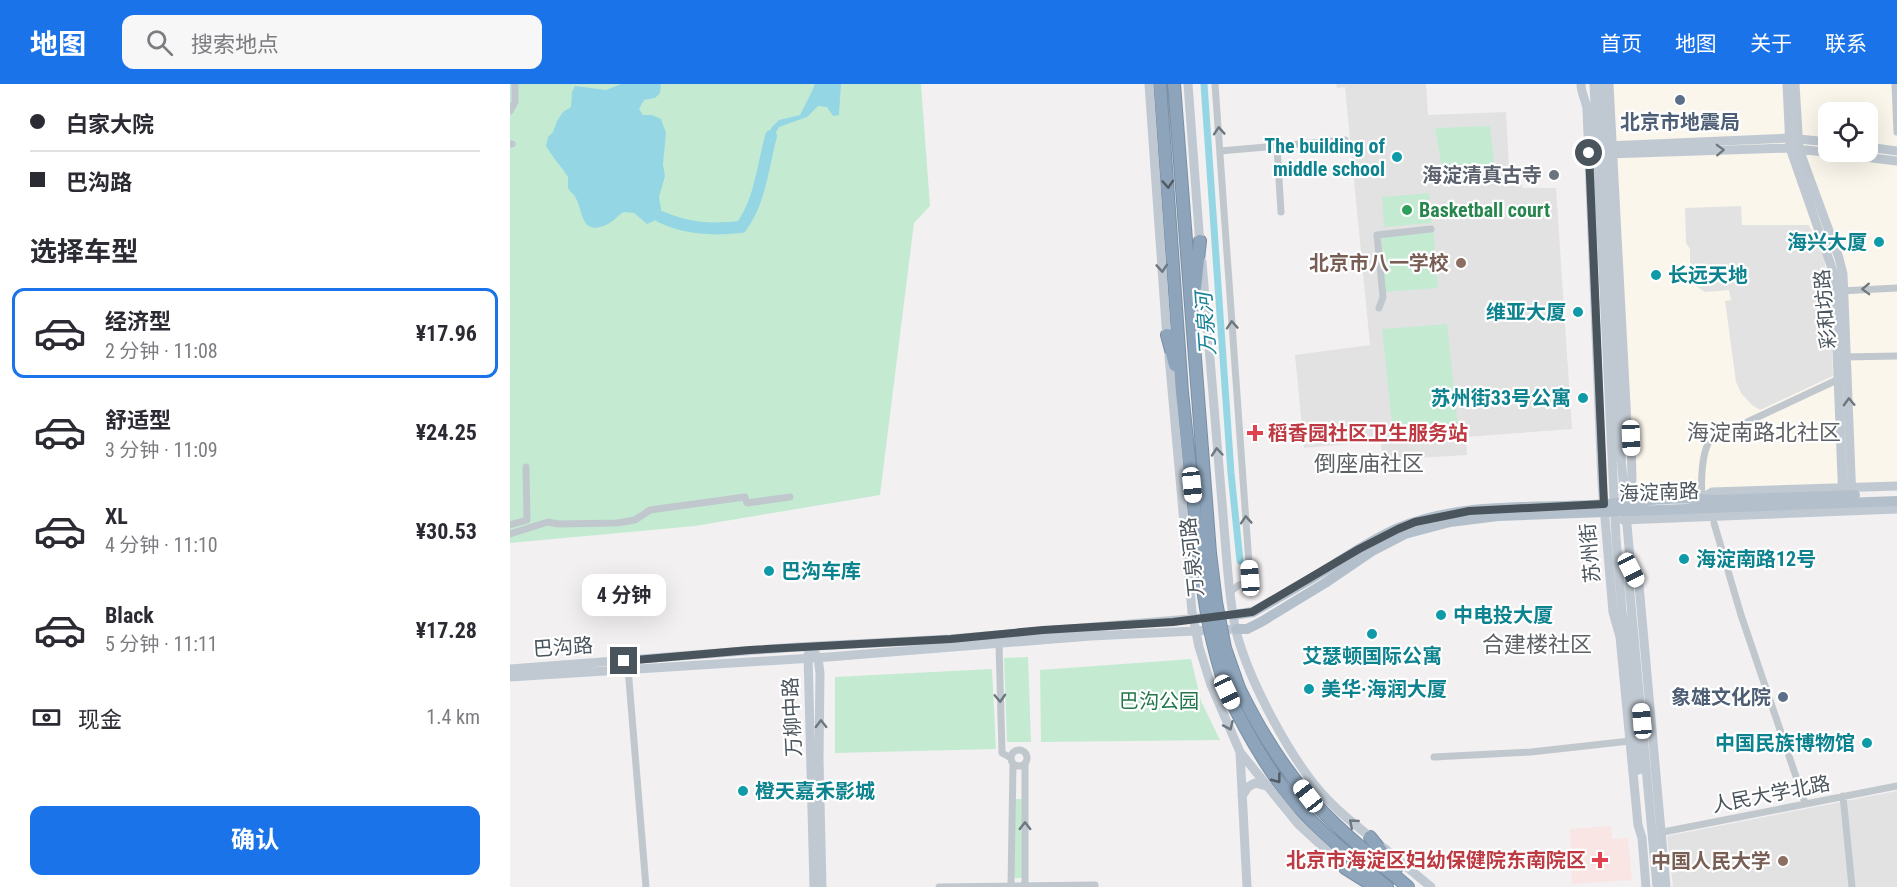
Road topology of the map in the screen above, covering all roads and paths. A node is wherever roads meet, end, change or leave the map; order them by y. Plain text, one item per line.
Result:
1 (515, 84) edge
2 (1149, 84) edge
3 (1160, 84) edge
4 (1174, 84) edge
5 (1188, 84) edge
6 (1215, 84) edge
7 (1581, 84) edge
8 (1594, 84) edge
9 (1602, 84) edge
10 (1609, 84) edge
11 (1787, 84) edge
12 (1795, 84) edge
13 (1895, 84) edge
14 (510, 111) edge
15 (1897, 132) edge
16 (1345, 141) dead end
17 (1818, 142) edge
18 (1794, 143) junction
19 (1277, 147) junction
20 (1878, 148) edge
21 (1605, 150) junction
22 (1220, 151) junction
23 (1897, 151) edge
24 (1897, 160) edge
25 (1281, 212) dead end
26 (1431, 229) dead end
27 (1200, 241) junction
28 (1897, 288) edge
29 (1840, 291) junction
30 (1379, 308) dead end
31 (1192, 319) junction
32 (1167, 335) junction
33 (1897, 356) edge
34 (1843, 357) junction
35 (1839, 379) junction
36 (1182, 392) junction
37 (526, 467) dead end
38 (1897, 486) edge
39 (1897, 494) edge
40 (1847, 495) junction
41 (790, 497) dead end
42 (1702, 498) junction
43 (1897, 501) edge
44 (1897, 509) edge
45 (1616, 511) junction
46 (1714, 523) dead end
47 (510, 525) edge
48 (510, 534) edge
49 (1204, 554) junction
50 (1227, 563) junction
51 (1187, 565) junction
52 (1189, 585) junction
53 (1230, 592) junction
54 (1233, 615) junction
55 (1212, 617) junction
56 (1193, 620) junction
57 (1236, 629) junction
58 (1215, 631) junction
59 (1195, 632) junction
60 (999, 644) junction
61 (811, 646) junction
62 (818, 657) junction
63 (807, 658) junction
64 (628, 668) junction
65 (1249, 668) junction
66 (510, 669) edge
67 (510, 677) edge
68 (1210, 684) junction
69 (1233, 690) junction
70 (1630, 741) junction
71 (1240, 752) junction
72 (1035, 753) dead end
73 (1434, 757) dead end
74 (1012, 761) junction
75 (1027, 761) junction
76 (1267, 786) junction
77 (1897, 786) edge
78 (1013, 794) junction
79 (1025, 795) junction
80 (1843, 796) junction
81 (1241, 798) junction
82 (1805, 803) junction
83 (1657, 833) junction
84 (1370, 837) junction
85 (1642, 838) junction
86 (1345, 868) junction
87 (1011, 885) junction
88 (1024, 885) junction
89 (646, 887) edge
90 (814, 887) edge
91 (822, 887) edge
92 (939, 887) edge
93 (1095, 887) edge
94 (1247, 887) edge
95 (1368, 887) edge
96 (1375, 887) edge
97 (1387, 887) edge
98 (1409, 887) edge
99 (1431, 887) edge
100 (1646, 887) edge
101 (1657, 887) edge
102 (1666, 887) edge
103 (1852, 887) edge

1 - 14 street
2 -> 32 street, 万泉河路
3 -> 36 highway, 万泉河路
4 - 31 highway, 万泉河路
5 - 27 street, 万泉河路
22 -> 6 street
7 - 45 street, 苏州街
8 - 21 street, 苏州街
9 - 21 street, 苏州街
10 - 21 street, 苏州街
11 - 18 street, 彩和坊路
12 - 18 street, 彩和坊路
13 - 15 street
16 - 19 street
17 - 18 street
18 - 21 street
18 - 24 street
18 - 29 street, 彩和坊路
19 - 22 street
19 - 25 street
20 - 23 street
21 - 45 street, 苏州街
21 - 45 street, 苏州街
53 -> 22 street
26 - 30 street
27 - 31 highway
50 -> 27 street, 万泉河路
28 -> 29 street
29 - 34 street, 彩和坊路
31 - 49 highway, 万泉河路
32 - 36 highway
32 - 51 street, 万泉河路
33 - 34 street
34 - 35 street, 彩和坊路
40 -> 34 street, 彩和坊路
35 - 40 street, 彩和坊路
35 - 42 street
36 - 49 highway, 万泉河路
37 - 47 street
38 - 40 street, 海淀南路
39 - 40 main road, 海淀南路
40 - 42 main road, 海淀南路
40 - 43 main road, 海淀南路
40 - 45 main road, 海淀南路
41 - 48 street
42 - 45 main road, 海淀南路
44 - 45 street, 海淀南路
45 - 54 main road, 海淀南路
45 - 57 main road, 海淀南路
45 - 70 street, 苏州街
45 - 83 street, 苏州街
45 - 85 street, 苏州街
46 - 82 street
49 - 69 highway, 万泉河路, bridge
50 - 51 street
50 - 53 street, 万泉河路
51 - 52 street, 万泉河路
52 - 55 street
52 - 56 street, 万泉河路
53 - 54 street, 万泉河路
54 - 55 street, 巴沟路
54 - 57 street, 万泉河路
55 - 56 street, 巴沟路
55 - 58 street
56 - 59 street, 万泉河路
56 - 61 street, 巴沟路
57 - 58 street, 巴沟路
57 - 65 street
58 - 59 street, 巴沟路
58 - 65 street
59 - 60 street, 巴沟路
59 - 68 street
60 - 62 street, 巴沟路
60 -> 74 street
61 - 62 street, 万柳中路
61 - 63 street, 万柳中路
61 - 66 street, 巴沟路
62 - 63 street, 巴沟路
91 -> 62 street, 万柳中路
63 - 64 street, 巴沟路
63 - 90 street, 万柳中路
64 - 67 street, 巴沟路
64 - 89 street
65 - 68 street
84 -> 65 street
68 -> 71 street
69 -> 97 highway, 万泉河路
69 - 98 highway, 万泉河路
70 - 73 street
70 - 85 street, 苏州街
71 - 76 street
71 - 81 street
72 - 75 street
74 - 75 street
74 - 75 street
74 - 78 street
75 - 79 street
76 - 81 street
76 - 86 street
77 - 80 street, 人民大学北路
78 - 79 street
78 - 87 street
88 -> 79 street
80 - 82 street, 人民大学北路
80 - 103 street
81 - 94 street
82 - 83 street, 人民大学北路
83 - 101 street, 苏州街
83 - 102 street, 苏州街
84 - 98 highway
84 - 99 street
85 - 100 street, 苏州街
86 - 95 street
86 - 96 highway
87 - 88 street
87 - 92 street
88 - 93 street

